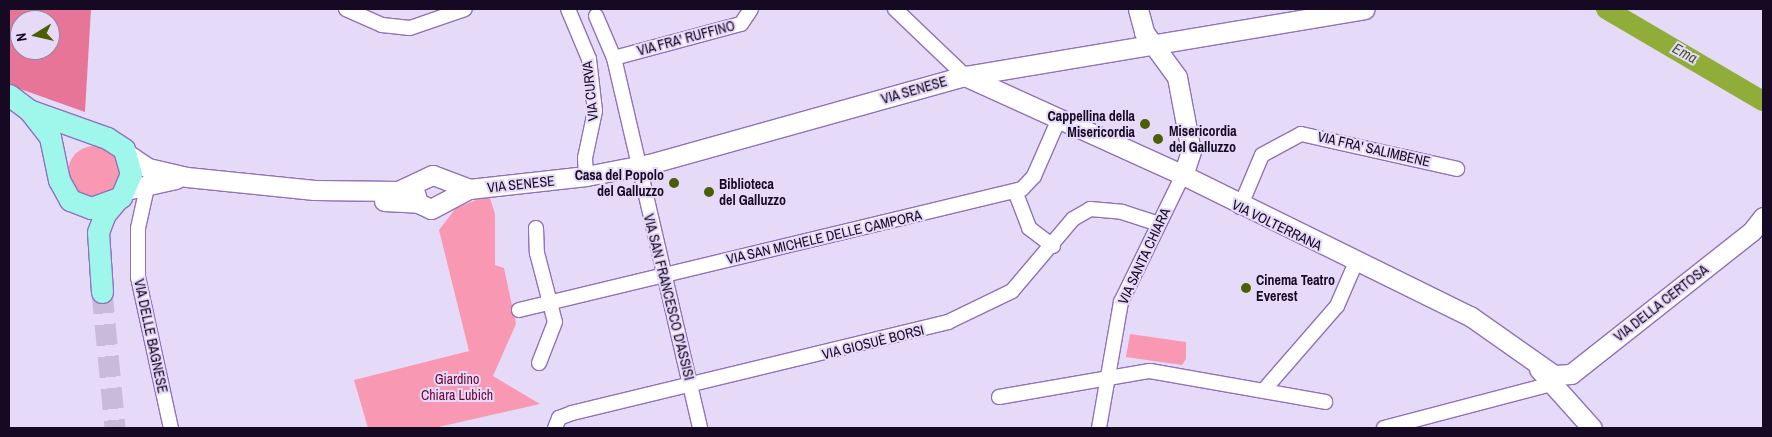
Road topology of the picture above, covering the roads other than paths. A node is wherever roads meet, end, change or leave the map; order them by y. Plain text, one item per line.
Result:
1 (346, 9) edge
2 (465, 9) edge
3 (568, 9) edge
4 (751, 9) edge
5 (895, 9) edge
6 (1138, 9) edge
7 (1364, 9) edge
8 (1326, 12) edge
9 (596, 16) dead end
10 (1153, 42) junction
11 (614, 58) junction
12 (964, 76) junction
13 (9, 95) edge
14 (30, 110) junction
15 (1058, 121) junction
16 (99, 136) junction
17 (127, 154) junction
18 (640, 166) junction
19 (1457, 169) dead end
20 (586, 176) junction
21 (1183, 176) junction
22 (191, 177) junction
23 (447, 182) junction
24 (61, 183) junction
25 (148, 183) junction
26 (417, 183) junction
27 (469, 189) junction
28 (1015, 192) junction
29 (121, 195) junction
30 (418, 203) junction
31 (446, 203) junction
32 (1240, 207) junction
33 (1158, 224) junction
34 (1759, 225) edge
35 (536, 228) dead end
36 (1053, 246) junction
37 (97, 250) junction
38 (1356, 262) junction
39 (665, 274) junction
40 (102, 292) tunnel mouth
41 (550, 302) junction
42 (519, 310) dead end
43 (539, 363) dead end
44 (1107, 376) junction
45 (690, 385) junction
46 (1565, 387) junction
47 (1263, 391) junction
48 (999, 396) dead end
49 (1325, 402) dead end
50 (171, 428) edge
51 (555, 428) edge
52 (700, 428) edge
53 (1099, 428) edge
54 (1384, 428) edge
55 (1592, 428) edge

1 - 2 street
3 - 20 street, VIA CURVA
4 - 11 street, VIA FRA' RUFFINO
5 - 12 street
6 - 10 main road
7 - 8 main road, VIA SENESE
8 - 10 main road, VIA SENESE
9 - 11 street
10 - 12 main road, VIA SENESE
10 - 21 main road
11 - 18 street
12 - 15 main road, VIA VOLTERRANA
12 - 18 main road, VIA SENESE
13 - 14 main road, VIA SENESE
14 - 16 main road, VIA SENESE
14 - 24 main road, VIA SENESE
15 - 21 main road, VIA VOLTERRANA
15 - 28 street, VIA SAN MICHELE DELLE CAMPORA
16 - 17 main road, VIA SENESE
16 - 24 main road
17 - 22 main road, VIA SENESE
17 - 29 main road
18 - 20 main road, VIA SENESE
18 - 39 street, VIA SAN FRANCESCO D'ASSISI
19 - 32 street, VIA FRA' SALIMBENE
20 - 27 main road, VIA SENESE
21 - 32 main road, VIA VOLTERRANA
21 - 33 street, VIA SANTA CHIARA
22 - 25 main road, VIA SENESE
22 - 26 main road, VIA SENESE
22 - 30 main road, VIA SENESE
23 - 26 main road, VIA SENESE
23 - 27 main road, VIA SENESE
23 - 31 main road
24 - 29 main road, VIA SENESE
24 - 37 main road
25 - 29 main road, VIA SENESE
25 - 50 street, VIA DELLE BAGNESE
26 - 30 main road
27 - 31 main road, VIA SENESE
28 - 36 street
28 - 39 street, VIA SAN MICHELE DELLE CAMPORA
29 - 37 main road
30 - 31 main road, VIA SENESE
32 - 38 main road, VIA VOLTERRANA
33 - 36 street, VIA GIOSUÈ BORSI
33 - 44 street, VIA SANTA CHIARA
34 - 46 main road, VIA DELLA CERTOSA
35 - 41 street
36 - 45 street, VIA GIOSUÈ BORSI
37 - 40 main road
38 - 46 main road, VIA VOLTERRANA
38 - 47 street
39 - 41 street, VIA SAN MICHELE DELLE CAMPORA
39 - 45 street, VIA SAN FRANCESCO D'ASSISI
41 - 42 street, VIA SAN MICHELE DELLE CAMPORA
41 - 43 street
44 - 47 street
44 - 48 street
44 - 53 street, VIA SANTA CHIARA
45 - 51 street, VIA GIOSUÈ BORSI
45 - 52 street, VIA SAN FRANCESCO D'ASSISI
46 - 54 street
46 - 55 main road
47 - 49 street

